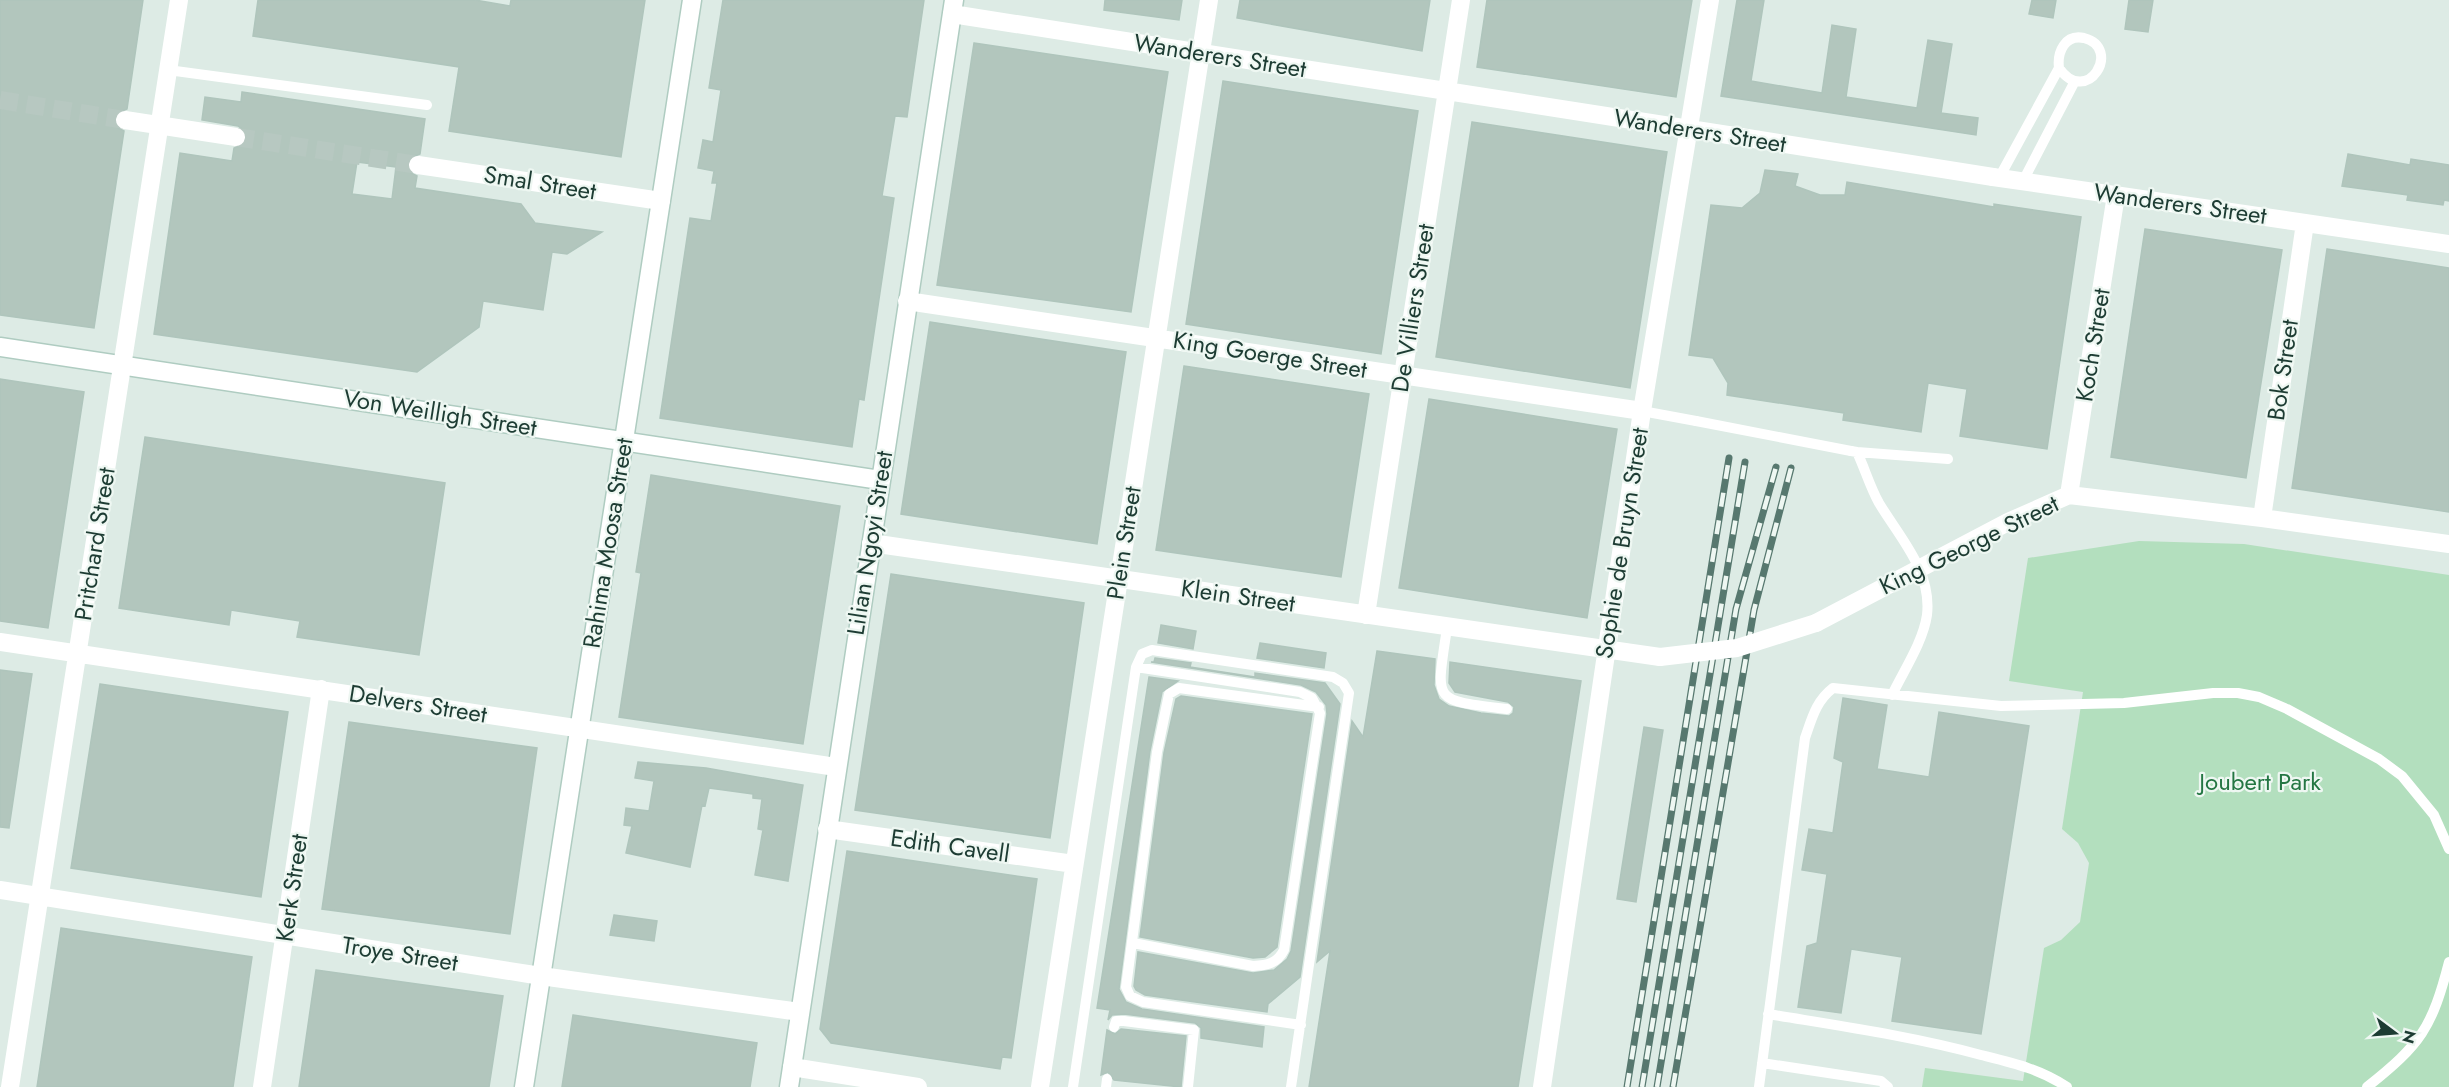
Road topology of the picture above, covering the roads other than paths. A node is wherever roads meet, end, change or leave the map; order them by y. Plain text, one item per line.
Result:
1 (179, 0) edge
2 (692, 0) edge
3 (1209, 0) edge
4 (1461, 0) edge
5 (1710, 0) edge
6 (953, 7) edge
7 (1201, 52) junction
8 (2059, 68) junction
9 (168, 70) junction
10 (2074, 81) junction
11 (1447, 93) junction
12 (427, 105) dead end
13 (125, 120) tunnel mouth
14 (160, 125) junction
15 (1689, 128) junction
16 (236, 137) tunnel mouth
17 (418, 165) tunnel mouth
18 (1996, 177) junction
19 (2022, 181) junction
20 (2116, 195) junction
21 (661, 201) junction
22 (2305, 223) junction
23 (2449, 244) edge
24 (907, 301) junction
25 (1156, 338) junction
26 (0, 346) edge
27 (123, 365) junction
28 (1403, 375) junction
29 (1642, 411) junction
30 (624, 441) junction
31 (1854, 452) junction
32 (1948, 459) dead end
33 (880, 480) junction
34 (2069, 495) junction
35 (2262, 518) junction
36 (871, 543) junction
37 (2449, 544) edge
38 (1920, 567) junction
39 (1118, 579) junction
40 (1366, 615) junction
41 (1447, 627) junction
42 (0, 642) edge
43 (1606, 650) junction
44 (77, 653) junction
45 (1136, 667) junction
46 (321, 689) junction
47 (1892, 695) junction
48 (1319, 707) junction
49 (1507, 710) dead end
50 (579, 729) junction
51 (836, 767) junction
52 (827, 829) junction
53 (2449, 849) edge
54 (1074, 864) junction
55 (0, 890) edge
56 (40, 897) junction
57 (285, 936) junction
58 (1133, 943) junction
59 (2449, 962) edge
60 (541, 976) junction
61 (800, 1012) junction
62 (1768, 1014) junction
63 (1301, 1025) junction
64 (1114, 1027) dead end
65 (1762, 1063) junction
66 (792, 1067) junction
67 (10, 1087) edge
68 (262, 1087) edge
69 (524, 1087) edge
70 (789, 1087) edge
71 (918, 1087) edge
72 (1040, 1087) edge
73 (1073, 1087) edge
74 (1188, 1087) edge
75 (1291, 1087) edge
76 (1542, 1087) edge
77 (1759, 1087) edge
78 (1888, 1087) edge
79 (2067, 1087) edge
80 (2367, 1087) edge

1 - 9 street, Pritchard Street
2 - 21 street, Rahima Moosa Street
3 - 7 street, Plein Street
4 - 11 street, De Villiers Street
5 - 15 street, Sophie de Bruyn Street
6 - 7 street, Wanderers Street
6 - 24 street, Lilian Ngoyi Street
7 - 11 street, Wanderers Street
7 - 25 street, Plein Street
8 - 10 lane
8 - 10 lane
8 - 18 lane
9 - 12 lane
9 - 14 street, Pritchard Street
10 - 19 lane
11 - 15 street, Wanderers Street
11 - 28 street, De Villiers Street
13 - 14 street
14 - 16 street
14 - 27 street, Pritchard Street
15 - 18 street, Wanderers Street, bridge
15 - 29 street, Sophie de Bruyn Street
17 - 21 street, Smal Street
18 - 19 street, Wanderers Street
19 - 20 street, Wanderers Street
20 - 22 street, Wanderers Street
20 - 34 street, Koch Street
21 - 30 street, Rahima Moosa Street
22 - 23 street, Wanderers Street
22 - 35 street, Bok Street
24 - 25 street, King Goerge Street
24 - 33 street, Lilian Ngoyi Street
25 - 28 street, King Goerge Street
25 - 39 street, Plein Street
26 - 27 street, Von Weilligh Street
27 - 30 street, Von Weilligh Street
27 - 44 street, Pritchard Street
28 - 29 street, King Goerge Street
28 - 40 street, De Villiers Street
29 - 31 lane, King Goerge Street, bridge
29 - 43 street, Sophie de Bruyn Street
30 - 33 street, Von Weilligh Street
30 - 50 street, Rahima Moosa Street
31 - 32 lane, King Goerge Street
31 - 38 lane
33 - 36 street, Lilian Ngoyi Street
34 - 35 street, King George Street
34 - 38 street, King George Street
35 - 37 street, King George Street
36 - 39 street, Klein Street
36 - 51 street, Lilian Ngoyi Street
38 - 43 street, King George Street, bridge
38 - 47 lane
39 - 40 street, Klein Street
39 - 54 street, Plein Street
40 - 41 street, Klein Street
41 - 43 street, Klein Street
41 - 49 lane
42 - 44 street, Delvers Street
43 - 76 street, Sophie de Bruyn Street
44 - 46 street, Delvers Street
44 - 56 street, Pritchard Street
45 - 48 lane
45 - 63 lane
45 - 73 lane
46 - 50 street, Delvers Street
46 - 57 street, Kerk Street
47 - 53 lane
47 - 62 lane
48 - 58 lane
48 - 58 lane
50 - 51 street, Delvers Street
50 - 60 street, Rahima Moosa Street
51 - 52 street, Lilian Ngoyi Street
52 - 54 street, Edith Cavell
52 - 61 street, Lilian Ngoyi Street
54 - 72 street, Plein Street
55 - 56 street, Troye Street
56 - 57 street, Troye Street
56 - 67 street, Pritchard Street
57 - 60 street, Troye Street
57 - 68 street, Kerk Street
58 - 63 lane
59 - 80 lane
60 - 61 street, Troye Street
60 - 69 street, Rahima Moosa Street
61 - 66 street, Lilian Ngoyi Street
62 - 65 lane
62 - 79 lane
63 - 75 lane
64 - 74 lane
65 - 77 lane
65 - 78 lane
66 - 70 street, Lilian Ngoyi Street
66 - 71 street

